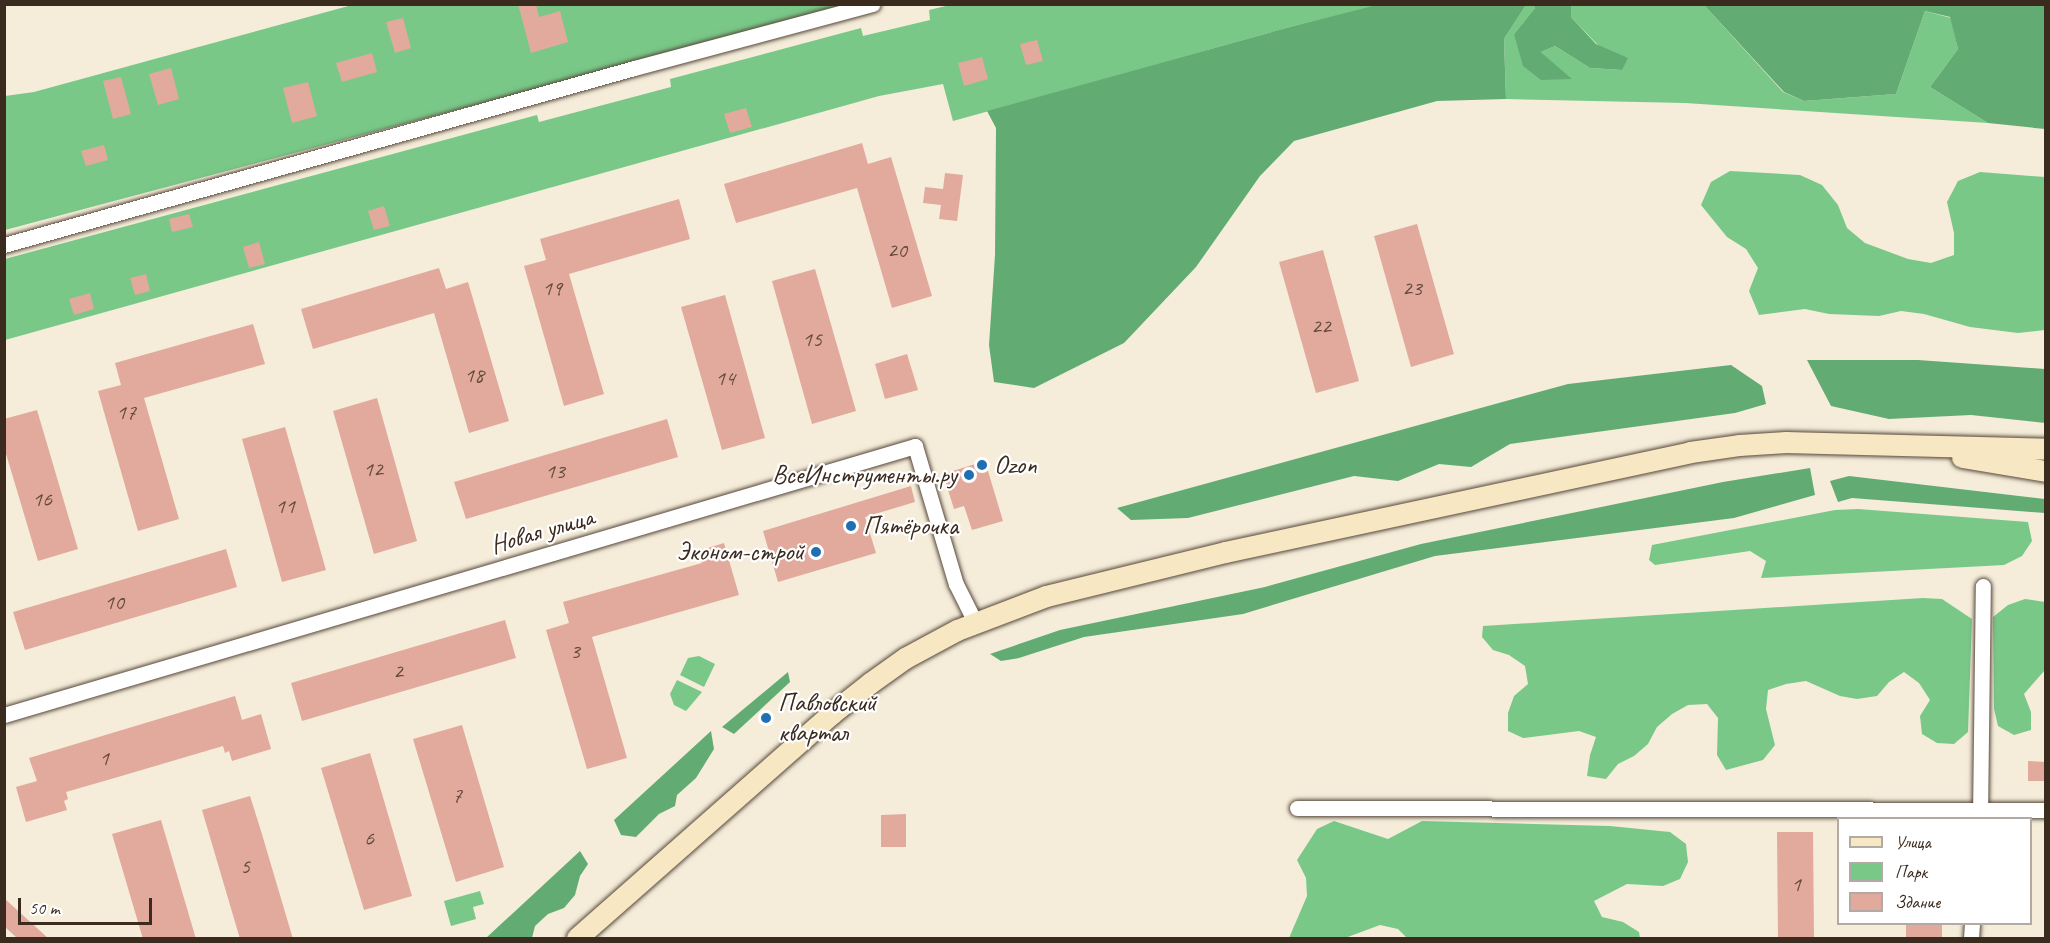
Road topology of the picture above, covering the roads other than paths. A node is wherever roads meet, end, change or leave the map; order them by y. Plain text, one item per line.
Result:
1 (873, 4) edge
2 (4, 245) edge
3 (1902, 446) junction
4 (2046, 449) edge
5 (2046, 471) edge
6 (1983, 586) dead end
7 (975, 622) junction
8 (4, 715) edge
9 (1297, 808) dead end
10 (2046, 810) edge
11 (1980, 814) edge
12 (577, 939) edge

1 - 2 street
3 - 4 main road
3 - 5 main road
3 - 7 main road
6 - 11 street
7 - 8 street, Новая улица
7 - 12 main road
9 - 11 street
10 - 11 street

